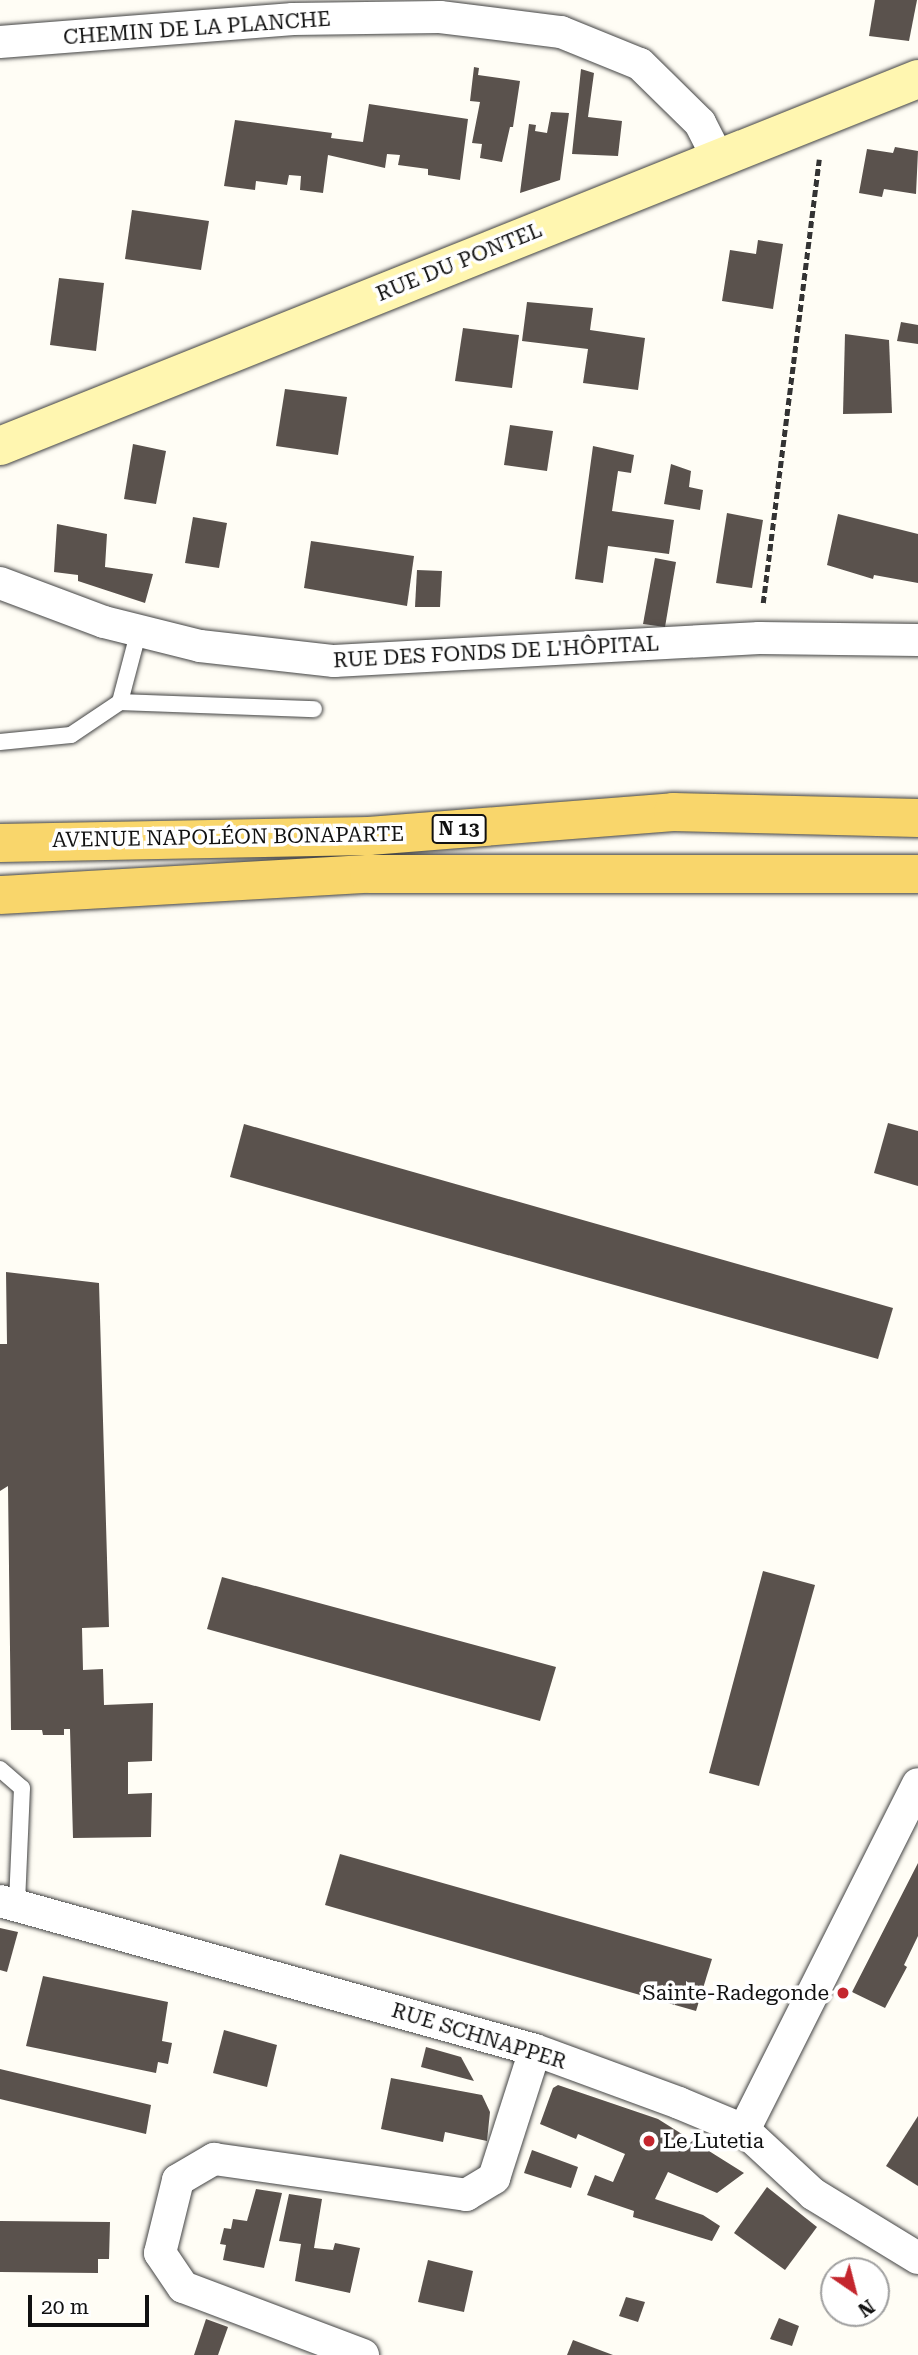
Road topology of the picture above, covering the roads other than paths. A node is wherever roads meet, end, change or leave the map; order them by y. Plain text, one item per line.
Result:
1 (0, 42) edge
2 (918, 79) edge
3 (718, 158) junction
4 (0, 446) edge
5 (0, 583) edge
6 (139, 630) junction
7 (918, 640) edge
8 (120, 702) junction
9 (314, 709) dead end
10 (0, 742) edge
11 (918, 818) edge
12 (0, 843) edge
13 (918, 874) edge
14 (0, 895) edge
15 (0, 1769) edge
16 (918, 1784) edge
17 (9, 1903) edge
18 (535, 2050) junction
19 (744, 2130) junction
20 (918, 2258) edge
21 (363, 2355) edge

1 - 3 street, CHEMIN DE LA PLANCHE
2 - 3 main road, RUE DU PONTEL
3 - 4 main road, RUE DU PONTEL
5 - 6 street, RUE DES FONDS DE L'HÔPITAL
6 - 7 street, RUE DES FONDS DE L'HÔPITAL
6 - 8 lane
8 - 9 lane
8 - 10 lane
11 - 12 main road, AVENUE NAPOLÉON BONAPARTE / N 13
13 - 14 main road, AVENUE NAPOLÉON BONAPARTE / N 13
15 - 17 lane
16 - 19 street
17 - 18 street, RUE SCHNAPPER
18 - 19 street, RUE SCHNAPPER
18 - 21 street
19 - 20 street, RUE SCHNAPPER

